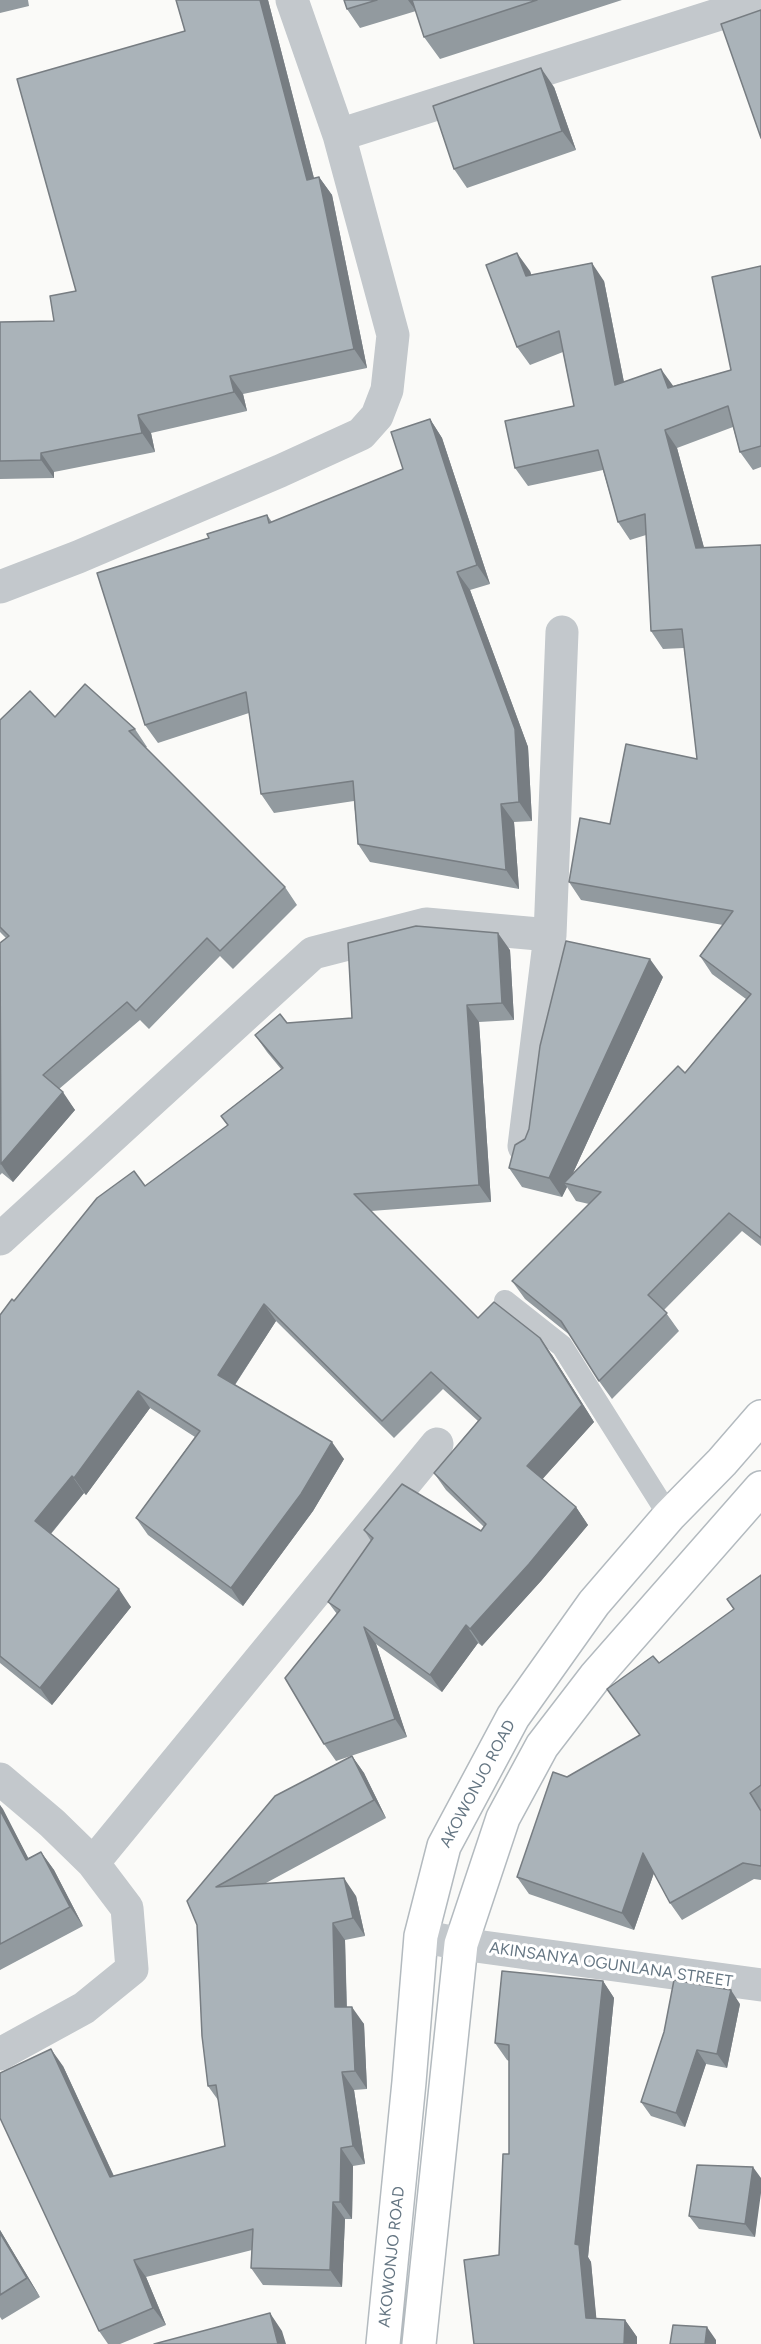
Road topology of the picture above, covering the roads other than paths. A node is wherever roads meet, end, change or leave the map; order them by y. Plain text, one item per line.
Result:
1 (291, 0) edge
2 (761, 1) edge
3 (339, 135) junction
4 (0, 587) edge
5 (562, 632) dead end
6 (550, 935) junction
7 (524, 1146) edge
8 (0, 1239) edge
9 (505, 1301) dead end
10 (761, 1417) edge
11 (436, 1444) dead end
12 (761, 1488) edge
13 (669, 1516) junction
14 (0, 1779) edge
15 (93, 1863) junction
16 (421, 1936) junction
17 (461, 1944) junction
18 (761, 1985) edge
19 (0, 2054) edge
20 (383, 2344) edge
21 (418, 2344) edge

1 - 3 street
2 - 3 street
3 - 4 street
5 - 6 street
6 - 7 street
6 - 8 street
9 - 13 lane
10 - 13 main road, AKOWONJO ROAD
11 - 15 street
12 - 17 main road
13 - 16 main road, AKOWONJO ROAD
14 - 15 street
15 - 19 street
16 - 17 street, AKINSANYA OGUNLANA STREET
16 - 20 main road, AKOWONJO ROAD
17 - 18 street, AKINSANYA OGUNLANA STREET
17 - 21 main road

